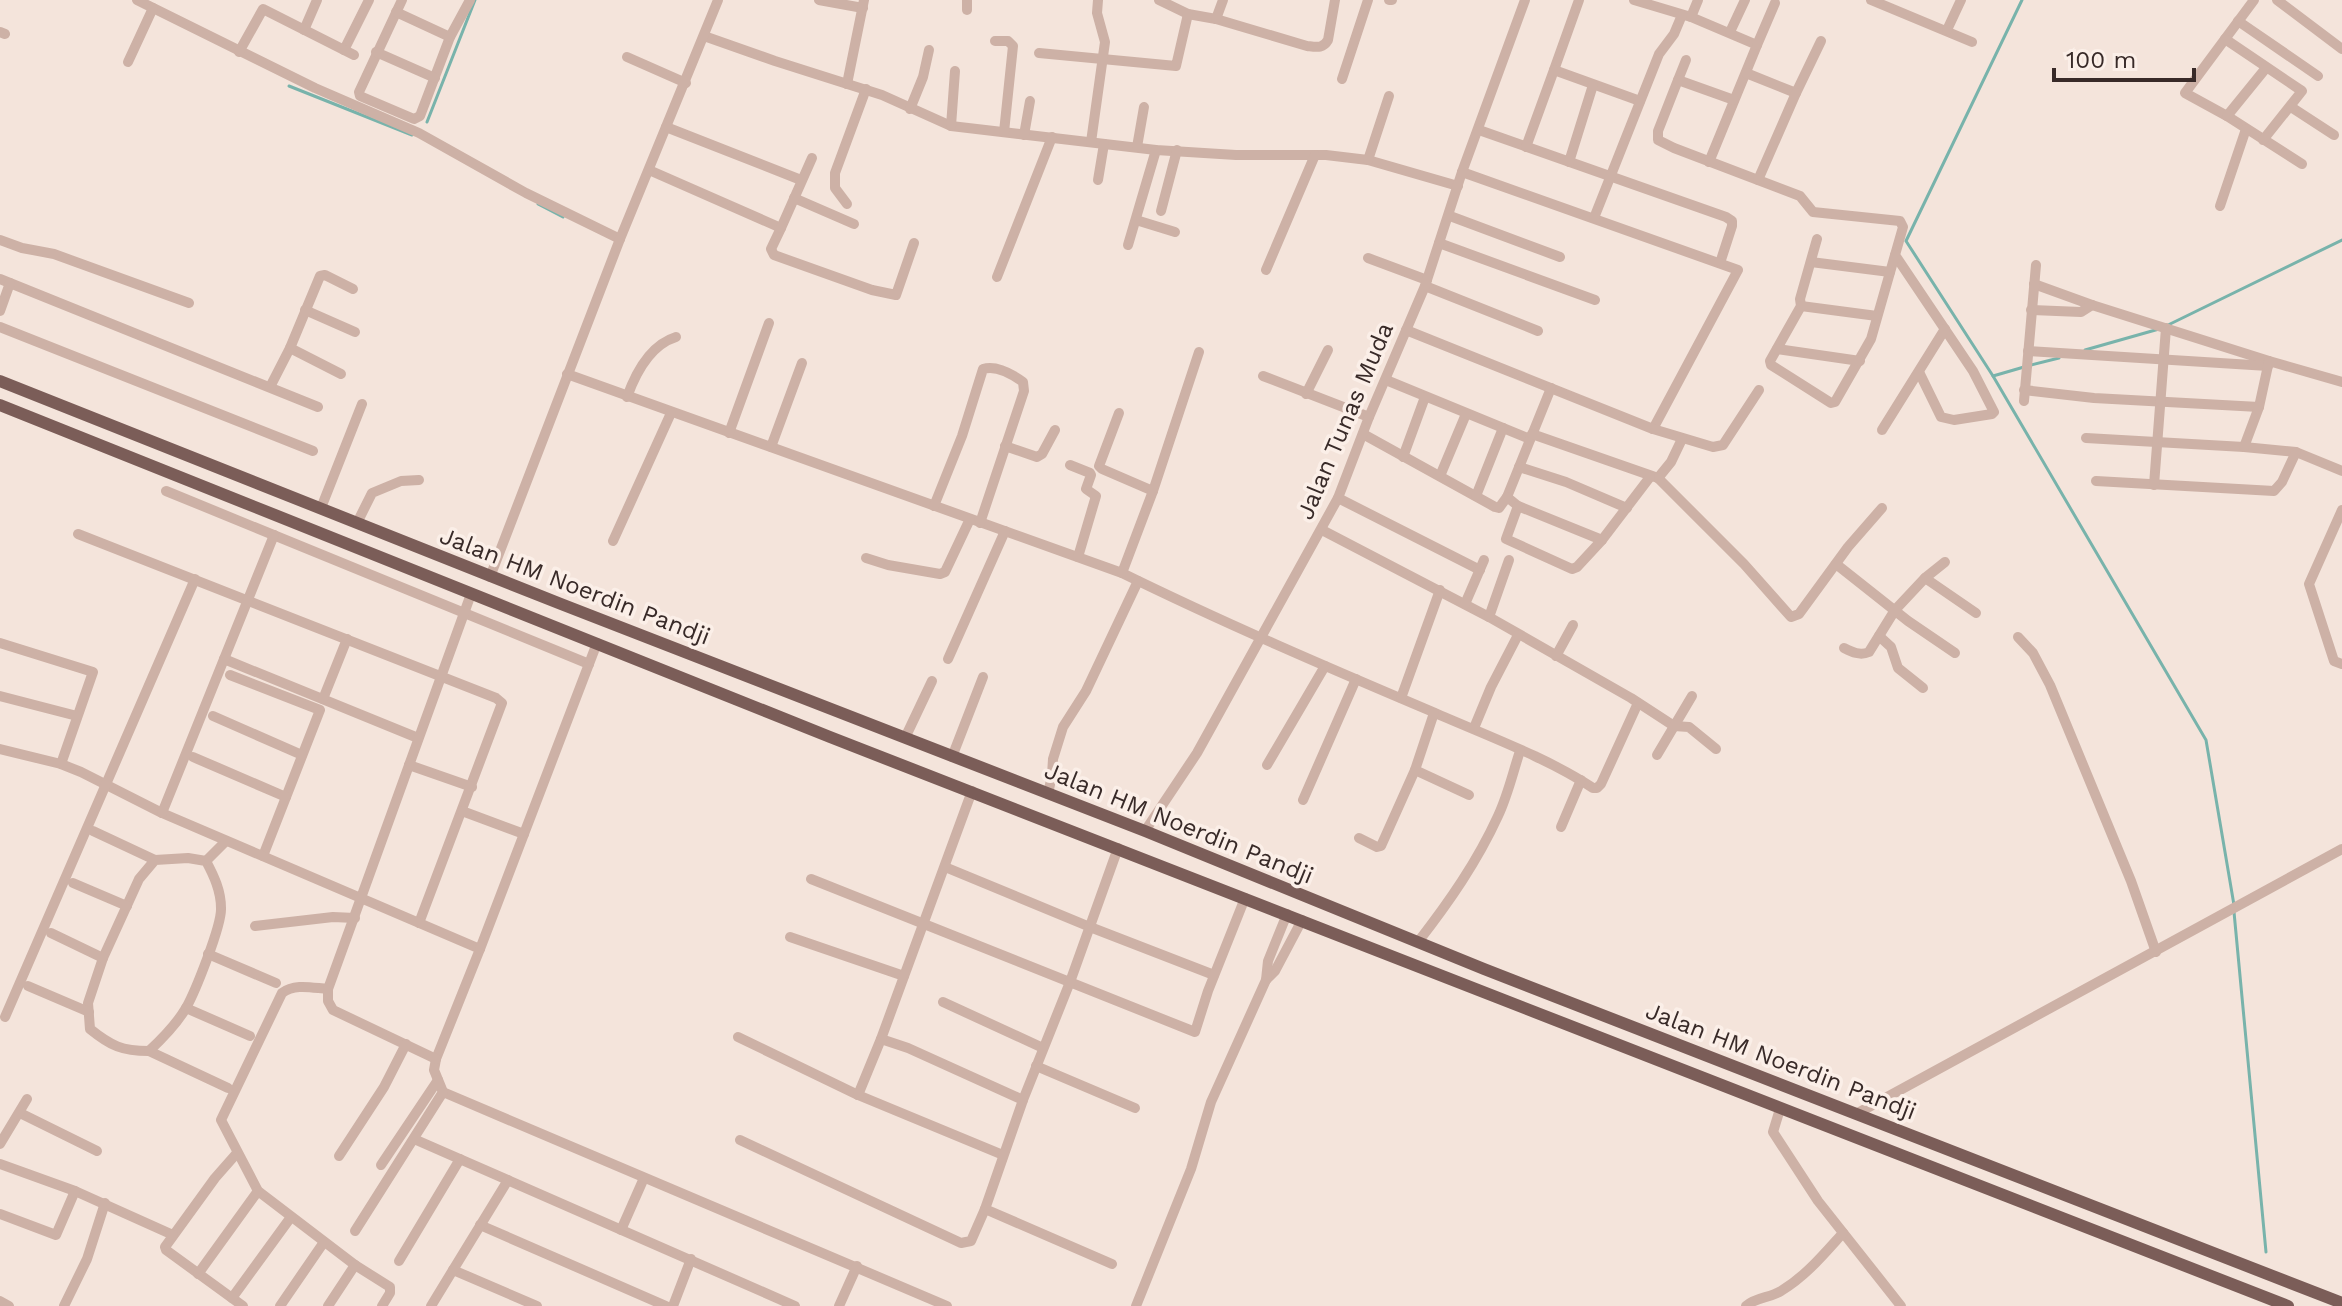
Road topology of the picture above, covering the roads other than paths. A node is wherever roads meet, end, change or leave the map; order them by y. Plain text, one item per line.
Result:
1 (138, 0) edge
2 (317, 0) edge
3 (369, 0) edge
4 (402, 0) edge
5 (470, 0) edge
6 (718, 0) edge
7 (819, 0) edge
8 (1098, 0) edge
9 (1159, 0) edge
10 (1223, 0) edge
11 (1335, 0) edge
12 (1368, 0) edge
13 (1525, 0) edge
14 (1579, 0) edge
15 (1634, 0) edge
16 (1698, 0) edge
17 (1745, 0) edge
18 (1871, 0) edge
19 (1961, 0) edge
20 (2254, 0) edge
21 (2277, 0) edge
22 (1775, 3) dead end
23 (864, 4) edge
24 (260, 5) edge
25 (1896, 5) edge
26 (153, 8) junction
27 (396, 12) junction
28 (1188, 14) junction
29 (1687, 16) junction
30 (1216, 19) junction
31 (2238, 21) junction
32 (304, 30) junction
33 (1947, 30) junction
34 (1730, 32) junction
35 (704, 36) junction
36 (450, 37) junction
37 (2225, 39) junction
38 (995, 41) dead end
39 (1821, 41) dead end
40 (1972, 42) dead end
41 (1757, 45) junction
42 (2342, 49) edge
43 (929, 50) dead end
44 (239, 52) junction
45 (376, 52) junction
46 (1039, 53) dead end
47 (627, 57) dead end
48 (1104, 59) junction
49 (1686, 60) dead end
50 (128, 62) dead end
51 (2266, 68) junction
52 (1554, 70) junction
53 (955, 71) dead end
54 (1746, 73) junction
55 (2318, 76) dead end
56 (435, 78) junction
57 (1342, 79) dead end
58 (1678, 80) junction
59 (686, 83) junction
60 (847, 84) junction
61 (1593, 85) junction
62 (866, 89) junction
63 (1796, 93) junction
64 (1389, 96) dead end
65 (1734, 100) junction
66 (1030, 101) dead end
67 (1640, 101) junction
68 (1144, 107) dead end
69 (2291, 107) junction
70 (910, 109) junction
71 (2227, 116) junction
72 (951, 126) junction
73 (666, 127) junction
74 (2246, 129) junction
75 (1479, 130) junction
76 (1004, 132) junction
77 (1024, 135) junction
78 (2334, 135) dead end
79 (1052, 137) junction
80 (2263, 140) junction
81 (1091, 142) junction
82 (1104, 144) junction
83 (1137, 147) junction
84 (1526, 147) junction
85 (1156, 150) junction
86 (1177, 150) junction
87 (1315, 155) junction
88 (812, 158) dead end
89 (1368, 160) junction
90 (1569, 162) junction
91 (1709, 162) junction
92 (2302, 164) dead end
93 (649, 170) junction
94 (1462, 172) junction
95 (1609, 176) junction
96 (801, 180) junction
97 (1098, 180) dead end
98 (1758, 180) junction
99 (1458, 186) junction
100 (794, 198) junction
101 (847, 204) dead end
102 (2220, 206) dead end
103 (1161, 211) dead end
104 (1450, 216) junction
105 (1594, 218) junction
106 (1136, 220) junction
107 (854, 224) dead end
108 (781, 228) junction
109 (1175, 232) dead end
110 (620, 239) junction
111 (1817, 239) dead end
112 (0, 240) edge
113 (914, 243) dead end
114 (1439, 243) junction
115 (1128, 245) dead end
116 (1895, 255) junction
117 (1560, 257) dead end
118 (1368, 258) dead end
119 (1811, 262) junction
120 (1720, 263) junction
121 (2036, 265) dead end
122 (1266, 270) dead end
123 (1890, 272) junction
124 (997, 277) dead end
125 (5, 281) edge
126 (1426, 283) junction
127 (2034, 284) junction
128 (353, 289) dead end
129 (1595, 300) dead end
130 (189, 303) dead end
131 (2092, 305) junction
132 (1801, 306) junction
133 (305, 310) junction
134 (2031, 310) junction
135 (0, 311) edge
136 (1877, 316) junction
137 (769, 323) dead end
138 (0, 327) edge
139 (2164, 328) junction
140 (1945, 329) junction
141 (1406, 330) junction
142 (1538, 331) dead end
143 (355, 332) dead end
144 (676, 337) dead end
145 (290, 348) junction
146 (1777, 349) junction
147 (1328, 350) dead end
148 (2028, 351) junction
149 (1199, 352) dead end
150 (2165, 359) junction
151 (1860, 361) junction
152 (802, 363) dead end
153 (2269, 364) junction
154 (1919, 372) junction
155 (341, 374) dead end
156 (567, 374) junction
157 (1263, 376) dead end
158 (1386, 380) junction
159 (0, 381) edge
160 (2342, 382) edge
161 (270, 387) junction
162 (1551, 388) junction
163 (1759, 390) dead end
164 (1306, 394) junction
165 (627, 397) junction
166 (1425, 397) junction
167 (2161, 400) junction
168 (362, 404) dead end
169 (0, 405) edge
170 (318, 407) dead end
171 (2259, 407) junction
172 (671, 413) junction
173 (1119, 413) dead end
174 (1466, 414) junction
175 (1369, 417) junction
176 (1503, 428) junction
177 (1653, 429) junction
178 (1055, 430) dead end
179 (1882, 430) dead end
180 (729, 433) junction
181 (1363, 434) junction
182 (1531, 437) junction
183 (2086, 438) dead end
184 (1682, 439) junction
185 (2157, 444) junction
186 (1005, 446) junction
187 (771, 447) junction
188 (2244, 447) junction
189 (313, 451) dead end
190 (2296, 452) junction
191 (1403, 457) junction
192 (1070, 465) dead end
193 (1519, 467) junction
194 (2342, 470) edge
195 (1440, 476) junction
196 (182, 478) junction
197 (1654, 478) junction
198 (419, 480) dead end
199 (2096, 481) dead end
200 (2154, 485) junction
201 (1153, 491) junction
202 (1476, 496) junction
203 (1507, 497) junction
204 (1338, 498) junction
205 (934, 506) junction
206 (1518, 506) junction
207 (321, 508) junction
208 (1627, 508) junction
209 (1882, 508) dead end
210 (2342, 510) edge
211 (975, 521) junction
212 (357, 523) junction
213 (1322, 530) junction
214 (1005, 531) junction
215 (78, 534) dead end
216 (274, 535) junction
217 (1602, 540) junction
218 (613, 541) dead end
219 (1078, 557) junction
220 (866, 558) dead end
221 (1509, 560) dead end
222 (1945, 562) dead end
223 (1836, 564) junction
224 (1122, 573) junction
225 (490, 577) junction
226 (1925, 578) junction
227 (195, 579) junction
228 (1138, 581) junction
229 (1440, 590) junction
230 (471, 594) junction
231 (248, 600) junction
232 (1465, 604) junction
233 (1895, 610) junction
234 (464, 613) junction
235 (1976, 613) dead end
236 (1489, 617) junction
237 (600, 619) junction
238 (614, 625) junction
239 (1573, 625) dead end
240 (1518, 635) junction
241 (1879, 636) junction
242 (2018, 637) dead end
243 (1260, 638) junction
244 (347, 639) junction
245 (0, 643) edge
246 (598, 644) junction
247 (1844, 648) dead end
248 (1955, 653) dead end
249 (1556, 656) junction
250 (224, 659) junction
251 (948, 659) dead end
252 (589, 664) junction
253 (2342, 664) edge
254 (1325, 666) junction
255 (230, 675) dead end
256 (441, 676) junction
257 (983, 677) dead end
258 (1356, 679) junction
259 (932, 681) dead end
260 (1923, 688) dead end
261 (0, 696) edge
262 (1692, 696) dead end
263 (1401, 698) junction
264 (323, 699) junction
265 (1638, 703) junction
266 (1434, 713) junction
267 (77, 716) junction
268 (213, 716) dead end
269 (1674, 726) junction
270 (1474, 728) junction
271 (418, 738) junction
272 (905, 738) junction
273 (0, 749) edge
274 (1716, 749) dead end
275 (1520, 751) junction
276 (302, 755) junction
277 (1657, 755) dead end
278 (193, 757) dead end
279 (952, 757) junction
280 (61, 764) junction
281 (409, 765) junction
282 (1267, 765) dead end
283 (1415, 770) junction
284 (1581, 780) junction
285 (105, 783) junction
286 (472, 787) junction
287 (972, 791) junction
288 (1048, 794) junction
289 (1469, 795) dead end
290 (286, 797) junction
291 (1303, 800) dead end
292 (462, 811) junction
293 (162, 813) junction
294 (1561, 827) dead end
295 (93, 831) dead end
296 (1145, 831) junction
297 (524, 834) junction
298 (1359, 838) dead end
299 (226, 841) junction
300 (1118, 848) junction
301 (2342, 849) edge
302 (263, 856) junction
303 (155, 860) junction
304 (206, 861) junction
305 (945, 867) junction
306 (811, 879) dead end
307 (73, 883) dead end
308 (1245, 898) junction
309 (360, 899) junction
310 (127, 906) junction
311 (1287, 914) junction
312 (355, 918) junction
313 (1302, 920) junction
314 (419, 923) junction
315 (923, 924) junction
316 (255, 926) dead end
317 (1090, 927) junction
318 (51, 933) dead end
319 (790, 937) dead end
320 (1418, 942) junction
321 (480, 949) junction
322 (2156, 952) junction
323 (208, 954) junction
324 (103, 958) junction
325 (1214, 975) junction
326 (904, 976) junction
327 (1266, 980) junction
328 (1070, 982) junction
329 (276, 983) dead end
330 (28, 986) dead end
331 (328, 989) junction
332 (943, 1002) dead end
333 (186, 1008) junction
334 (89, 1012) junction
335 (5, 1017) dead end
336 (250, 1036) dead end
337 (738, 1037) dead end
338 (881, 1039) junction
339 (406, 1044) junction
340 (1043, 1048) junction
341 (149, 1051) junction
342 (436, 1059) junction
343 (1036, 1066) junction
344 (438, 1080) junction
345 (228, 1088) dead end
346 (443, 1092) junction
347 (858, 1095) junction
348 (27, 1099) dead end
349 (1023, 1100) junction
350 (1135, 1108) dead end
351 (1780, 1109) junction
352 (20, 1113) junction
353 (1856, 1114) junction
354 (414, 1139) junction
355 (740, 1140) dead end
356 (0, 1144) edge
357 (97, 1151) dead end
358 (237, 1153) junction
359 (1003, 1155) junction
360 (339, 1156) dead end
361 (460, 1159) junction
362 (381, 1165) dead end
363 (1, 1167) edge
364 (644, 1178) junction
365 (508, 1180) junction
366 (75, 1191) junction
367 (258, 1191) junction
368 (105, 1203) junction
369 (985, 1209) junction
370 (0, 1214) edge
371 (291, 1217) junction
372 (480, 1225) junction
373 (621, 1230) junction
374 (355, 1231) dead end
375 (1843, 1233) junction
376 (173, 1235) junction
377 (324, 1242) junction
378 (691, 1259) junction
379 (399, 1261) dead end
380 (1112, 1264) dead end
381 (355, 1265) junction
382 (857, 1266) junction
383 (453, 1270) junction
384 (198, 1274) junction
385 (232, 1298) junction
386 (0, 1301) edge
387 (2342, 1303) edge
388 (9, 1306) edge
389 (64, 1306) edge
390 (243, 1306) edge
391 (280, 1306) edge
392 (328, 1306) edge
393 (382, 1306) edge
394 (431, 1306) edge
395 (537, 1306) edge
396 (666, 1306) edge
397 (673, 1306) edge
398 (795, 1306) edge
399 (839, 1306) edge
400 (947, 1306) edge
401 (1136, 1306) edge
402 (1746, 1306) edge
403 (1901, 1306) edge
404 (2288, 1306) edge

1 - 26 street
2 - 32 street
3 - 32 street
4 - 27 street
5 - 36 street
6 - 35 street
7 - 23 street
8 - 48 street
9 - 28 street
10 - 30 street
11 - 30 street
12 - 57 street
13 - 75 street, Jalan Tunas Muda
14 - 52 street
15 - 29 street
16 - 29 street
17 - 34 street
18 - 25 street
19 - 33 street
20 - 31 street
21 - 42 street
22 - 41 street
23 - 60 street
24 - 32 street
24 - 44 street
25 - 33 street
26 - 44 street
26 - 50 street
27 - 36 street
27 - 45 street
28 - 30 street
28 - 48 street
29 - 34 street
29 - 67 street
31 - 37 street
31 - 55 street
33 - 40 street
34 - 41 street
35 - 59 street
35 - 60 street
36 - 56 street
37 - 51 street
37 - 71 street
38 - 76 street
39 - 63 street
41 - 54 street
43 - 70 street
44 - 110 street
45 - 56 street
45 - 56 street
46 - 48 street
47 - 59 street
48 - 81 street
49 - 58 street
51 - 69 street
51 - 71 street
52 - 61 street
52 - 84 street
53 - 72 street
54 - 63 street
54 - 65 street
58 - 65 street
58 - 91 street
59 - 73 street
60 - 62 street
61 - 67 street
61 - 90 street
62 - 70 street
62 - 101 street
63 - 98 street
64 - 89 street
65 - 91 street
66 - 77 street
67 - 95 street
68 - 83 street
69 - 78 street
69 - 80 street
70 - 72 street
71 - 74 street
72 - 76 street
73 - 93 street
73 - 96 street
74 - 80 street
74 - 102 street
75 - 84 street
75 - 94 street, Jalan Tunas Muda
76 - 77 street
77 - 79 street
79 - 81 street
79 - 124 street
80 - 92 street
81 - 82 street
82 - 83 street
82 - 97 street
83 - 85 street
84 - 90 street
85 - 86 street
85 - 106 street
86 - 87 street
86 - 103 street
87 - 89 street
87 - 122 street
88 - 96 street
89 - 99 street
90 - 95 street
91 - 98 street
93 - 108 street
93 - 110 street
94 - 99 street, Jalan Tunas Muda
94 - 105 street
95 - 105 street
95 - 120 street
96 - 100 street
98 - 116 street
99 - 104 street, Jalan Tunas Muda
100 - 107 street
100 - 108 street
104 - 114 street, Jalan Tunas Muda
104 - 117 street
105 - 120 street
106 - 109 street
106 - 115 street
108 - 113 street
110 - 156 street
111 - 119 street
112 - 130 street
114 - 126 street, Jalan Tunas Muda
114 - 129 street
116 - 123 street
116 - 140 street
118 - 126 street
119 - 123 street
119 - 132 street
120 - 177 street
121 - 127 street
123 - 136 street
125 - 135 street
125 - 161 street
126 - 141 street, Jalan Tunas Muda
126 - 142 street
127 - 131 street
127 - 134 street
128 - 133 street
131 - 134 street
131 - 139 street
132 - 136 street
132 - 146 street
133 - 143 street
133 - 145 street
134 - 148 street
136 - 151 street
137 - 180 street
138 - 189 street
139 - 150 street
139 - 153 street
140 - 154 street
140 - 154 street
141 - 158 street, Jalan Tunas Muda
141 - 162 street
144 - 165 street
145 - 155 street
145 - 161 street
146 - 151 street
146 - 151 street
147 - 164 street
148 - 150 street
148 - 167 street
149 - 201 street
150 - 153 street
150 - 167 street
152 - 187 street
153 - 160 street
153 - 171 street
154 - 179 street
156 - 165 street
156 - 225 street
157 - 164 street
158 - 166 street
158 - 175 street, Jalan Tunas Muda
159 - 207 main road, Jalan HM Noerdin Pandji
161 - 170 street
162 - 177 street
162 - 182 street
163 - 184 street
164 - 175 street
165 - 172 street
166 - 174 street
166 - 191 street
167 - 171 street
167 - 185 street
168 - 207 street
169 - 196 main road, Jalan HM Noerdin Pandji
171 - 188 street
172 - 180 street
172 - 218 street
173 - 201 street
174 - 176 street
174 - 195 street
175 - 181 street, Jalan Tunas Muda
176 - 182 street
176 - 202 street
177 - 184 street
178 - 186 street
180 - 187 street
181 - 191 street
181 - 204 street, Jalan Tunas Muda
182 - 193 street
182 - 197 street
183 - 185 street
184 - 197 street
185 - 188 street
185 - 200 street
186 - 205 street
186 - 211 street
187 - 205 street
188 - 190 street
190 - 194 street
190 - 200 street
191 - 195 street
192 - 219 street
193 - 203 street
193 - 208 street
195 - 202 street
196 - 216 street
196 - 230 main road, Jalan HM Noerdin Pandji
197 - 208 street
197 - 223 street
198 - 212 street
199 - 200 street
201 - 224 street
202 - 203 street
203 - 206 street
204 - 213 street, Jalan Tunas Muda
204 - 232 street
205 - 211 street
206 - 217 street
206 - 217 street
207 - 212 main road, Jalan HM Noerdin Pandji
208 - 217 street
209 - 223 street
210 - 253 street
211 - 214 street
211 - 220 street
212 - 225 main road, Jalan HM Noerdin Pandji
213 - 229 street
213 - 243 street, Jalan Tunas Muda
214 - 219 street
214 - 251 street
215 - 227 street
216 - 231 street
216 - 234 street
219 - 224 street
221 - 236 street
222 - 226 street
223 - 233 street
224 - 228 street
225 - 237 main road, Jalan HM Noerdin Pandji
226 - 233 street
226 - 235 street
227 - 231 street
227 - 285 street
228 - 243 street
228 - 288 street
229 - 232 street
229 - 263 street
230 - 234 street
230 - 246 main road, Jalan HM Noerdin Pandji
231 - 244 street
231 - 250 street
232 - 236 street
233 - 241 street
233 - 248 street
234 - 252 street
234 - 256 street
236 - 240 street
237 - 238 main road, Jalan HM Noerdin Pandji
237 - 246 main road
238 - 246 main road
238 - 272 main road, Jalan HM Noerdin Pandji
239 - 249 street
240 - 249 street
240 - 270 street
241 - 247 street
241 - 260 street
242 - 322 street
243 - 254 street
243 - 296 street, Jalan Tunas Muda
244 - 256 street
244 - 264 street
245 - 267 street
246 - 252 street
246 - 287 main road, Jalan HM Noerdin Pandji
249 - 265 street
250 - 264 street
250 - 293 street
252 - 297 street
254 - 258 street
254 - 282 street
255 - 276 street
256 - 271 street
256 - 286 street
257 - 279 street
258 - 263 street
258 - 291 street
259 - 272 street
261 - 267 street
262 - 269 street
263 - 266 street
264 - 271 street
265 - 269 street
265 - 284 street
266 - 270 street
266 - 283 street
267 - 280 street
268 - 276 street
269 - 274 street
269 - 277 street
270 - 275 street
271 - 281 street
272 - 279 main road, Jalan HM Noerdin Pandji
273 - 280 street
275 - 284 street
275 - 320 street
276 - 290 street
278 - 290 street
279 - 288 main road, Jalan HM Noerdin Pandji
280 - 285 street
281 - 286 street
281 - 309 street
283 - 289 street
283 - 298 street
284 - 294 street
285 - 293 street
285 - 335 street
286 - 292 street
287 - 300 main road, Jalan HM Noerdin Pandji
287 - 305 street
288 - 296 main road, Jalan HM Noerdin Pandji
290 - 302 street
292 - 297 street
292 - 314 street
293 - 299 street
295 - 303 street
296 - 320 main road, Jalan HM Noerdin Pandji
297 - 321 street
299 - 302 street
299 - 304 street
300 - 308 main road, Jalan HM Noerdin Pandji
300 - 317 street
301 - 322 street
302 - 309 street
303 - 304 street
303 - 310 street
304 - 323 street
305 - 315 street
305 - 317 street
306 - 315 street
307 - 310 street
308 - 311 main road, Jalan HM Noerdin Pandji
308 - 325 street
309 - 312 street
309 - 314 street
310 - 324 street
311 - 313 main road, Jalan HM Noerdin Pandji
311 - 327 street
312 - 316 street
312 - 331 street
313 - 327 street
313 - 351 main road, Jalan HM Noerdin Pandji
314 - 321 street
315 - 326 street
315 - 328 street
317 - 325 street
317 - 328 street
318 - 324 street
319 - 326 street
320 - 353 main road, Jalan HM Noerdin Pandji
321 - 342 street
322 - 353 street
323 - 329 street
323 - 333 street
324 - 334 street
325 - 328 street
326 - 338 street
327 - 401 street
328 - 340 street
330 - 334 street
331 - 339 street
331 - 358 street
332 - 340 street
333 - 336 street
333 - 341 street
334 - 341 street
337 - 347 street
338 - 347 street
338 - 349 street
339 - 342 street
339 - 360 street
340 - 343 street
341 - 345 street
342 - 344 street
343 - 349 street
343 - 350 street
344 - 346 street
344 - 362 street
346 - 354 street
346 - 364 street
347 - 359 street
348 - 352 street
349 - 359 street
351 - 375 street
351 - 404 main road, Jalan HM Noerdin Pandji
352 - 356 street
352 - 357 street
353 - 387 main road, Jalan HM Noerdin Pandji
354 - 361 street
354 - 374 street
355 - 369 street
358 - 367 street
358 - 376 street
359 - 369 street
361 - 365 street
361 - 379 street
363 - 366 street
364 - 373 street
364 - 382 street
365 - 372 street
365 - 373 street
366 - 368 street
366 - 370 street
367 - 371 street
367 - 384 street
368 - 376 street
368 - 389 street
369 - 380 street
371 - 377 street
371 - 385 street
372 - 383 street
372 - 396 street
373 - 378 street
375 - 402 street
375 - 403 street
376 - 384 street
377 - 381 street
377 - 391 street
378 - 397 street
378 - 398 street
381 - 392 street
381 - 393 street
382 - 399 street
382 - 400 street
383 - 394 street
383 - 395 street
384 - 385 street
385 - 390 street
386 - 388 street

